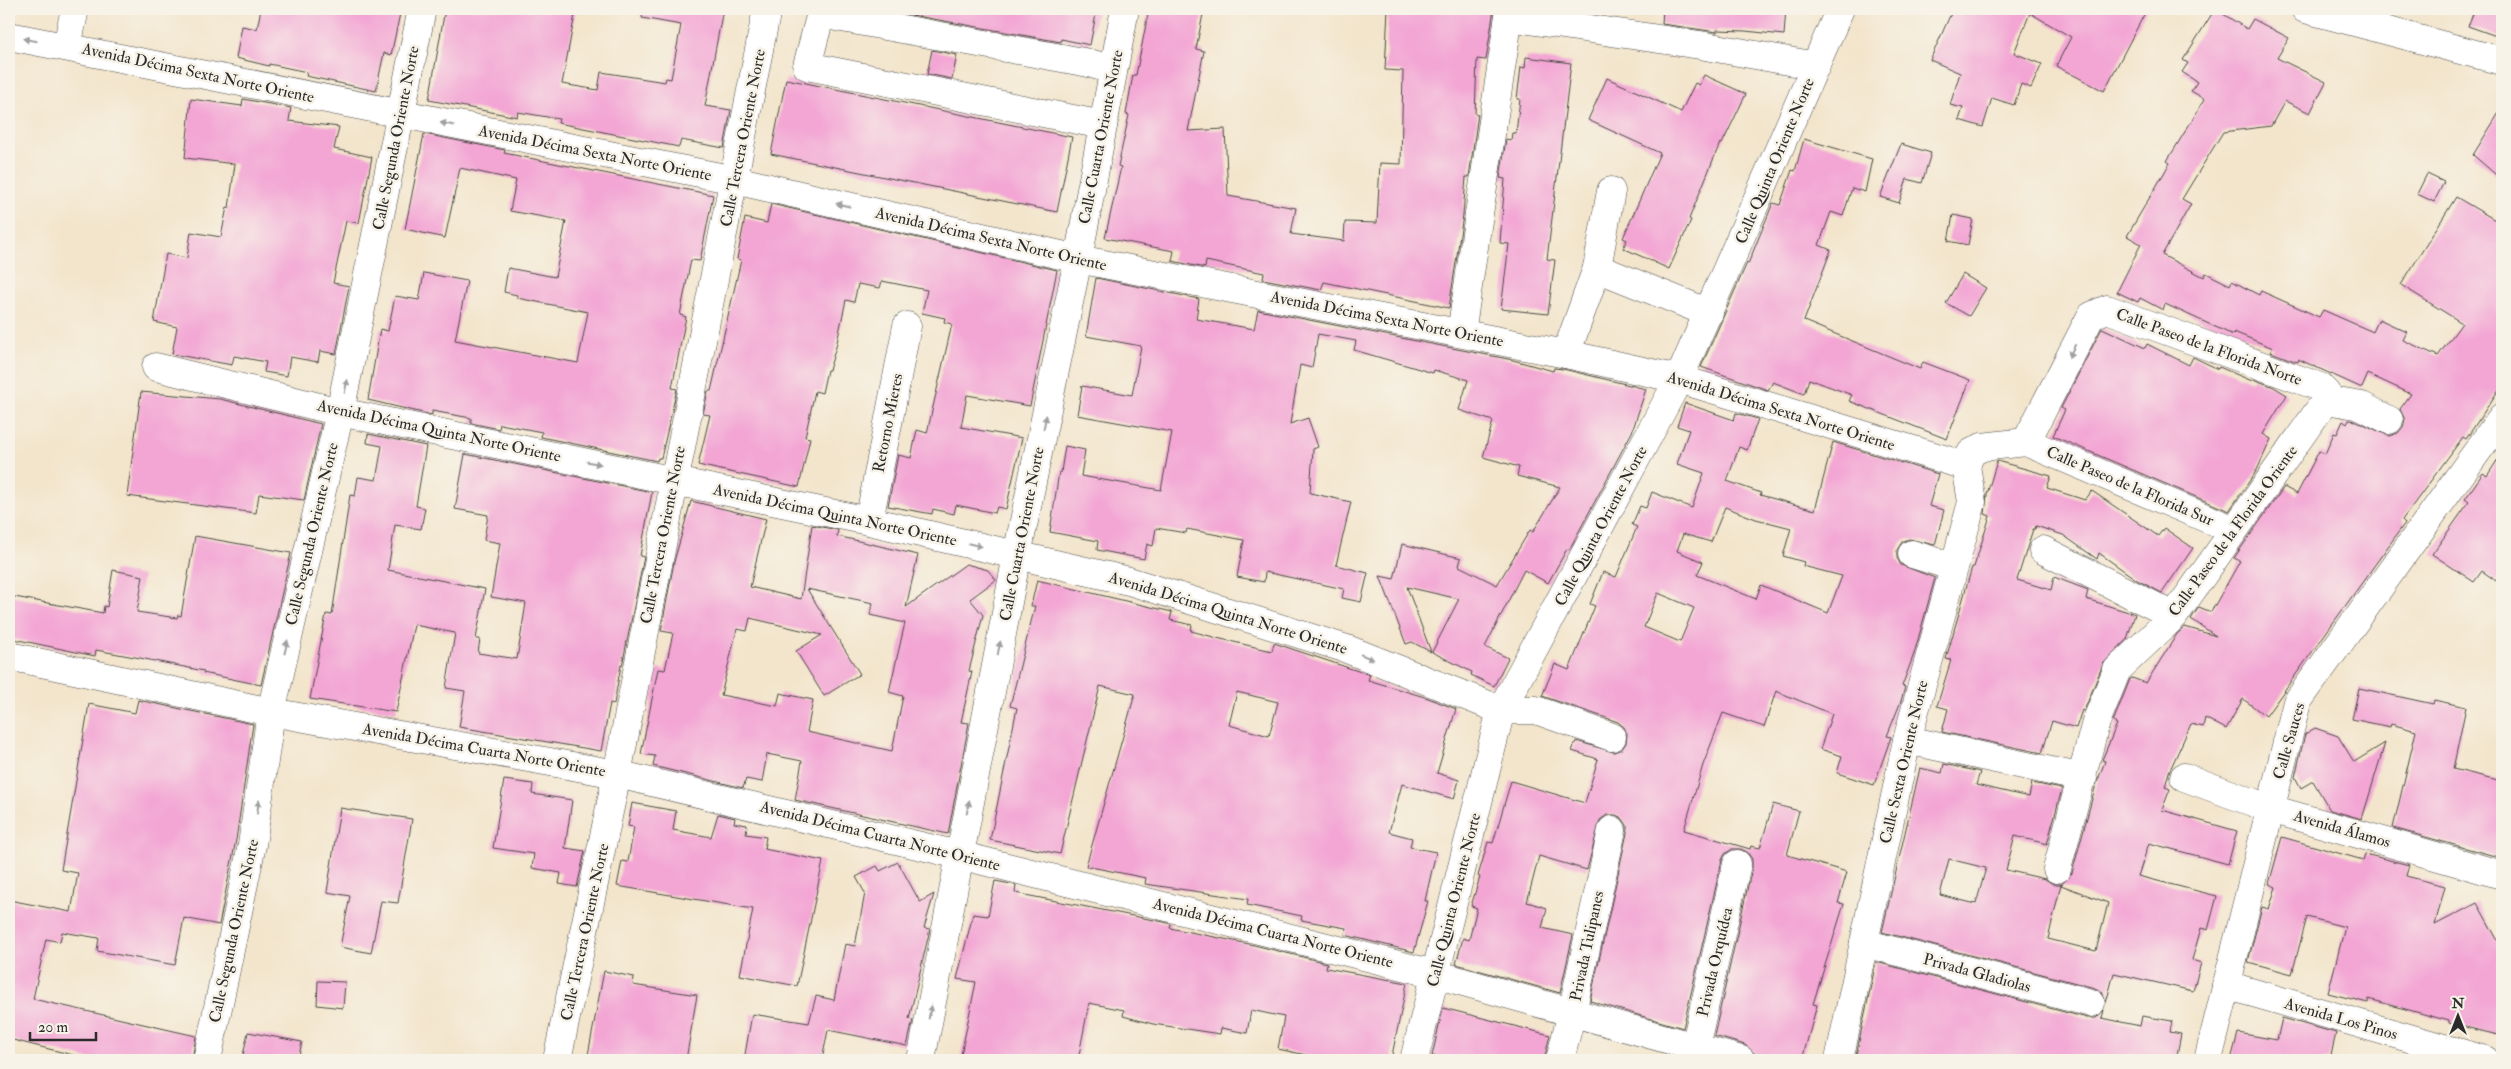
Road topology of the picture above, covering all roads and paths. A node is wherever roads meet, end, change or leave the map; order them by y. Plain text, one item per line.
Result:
1 (75, 9) edge
2 (422, 9) edge
3 (767, 9) edge
4 (1125, 9) edge
5 (1840, 9) edge
6 (2304, 9) edge
7 (821, 11) edge
8 (1510, 13) edge
9 (9, 36) edge
10 (67, 46) junction
11 (2502, 61) edge
12 (1816, 66) junction
13 (1113, 70) junction
14 (400, 115) junction
15 (1103, 125) junction
16 (735, 180) junction
17 (1611, 191) dead end
18 (1078, 260) junction
19 (1597, 268) junction
20 (1709, 313) junction
21 (907, 326) dead end
22 (1461, 334) junction
23 (1566, 354) junction
24 (156, 367) dead end
25 (1679, 379) junction
26 (2323, 394) junction
27 (340, 412) junction
28 (2502, 417) edge
29 (2389, 420) dead end
30 (2026, 442) junction
31 (1966, 466) junction
32 (673, 480) junction
33 (869, 521) junction
34 (2234, 530) junction
35 (2043, 550) dead end
36 (1912, 554) dead end
37 (1017, 555) junction
38 (1954, 567) junction
39 (2174, 616) junction
40 (9, 656) edge
41 (1501, 710) junction
42 (271, 712) junction
43 (1612, 737) dead end
44 (1907, 740) junction
45 (617, 774) junction
46 (2184, 777) dead end
47 (2083, 778) junction
48 (2270, 809) junction
49 (1612, 830) dead end
50 (959, 855) junction
51 (1738, 864) dead end
52 (2058, 869) dead end
53 (2502, 875) edge
54 (1864, 943) junction
55 (1435, 974) junction
56 (2226, 985) junction
57 (2091, 1003) dead end
58 (1572, 1012) junction
59 (1694, 1054) edge
60 (207, 1060) edge
61 (557, 1060) edge
62 (921, 1060) edge
63 (1414, 1060) edge
64 (1560, 1060) edge
65 (1741, 1060) edge
66 (1839, 1060) edge
67 (2208, 1060) edge
68 (2485, 1060) edge

1 - 10 street
2 - 14 street, Calle Segunda Oriente Norte
3 - 16 street, Calle Tercera Oriente Norte
4 - 13 street, Calle Cuarta Oriente Norte
5 - 12 street, Calle Quinta Oriente Norte
6 - 11 street
7 - 13 street
7 - 15 street
8 - 12 street
8 - 22 street
10 -> 9 street, Avenida Décima Sexta Norte Oriente
10 - 14 street, Avenida Décima Sexta Norte Oriente
12 - 20 street, Calle Quinta Oriente Norte
13 - 15 street, Calle Cuarta Oriente Norte
16 -> 14 street, Avenida Décima Sexta Norte Oriente
27 -> 14 street, Calle Segunda Oriente Norte
15 - 18 street, Calle Cuarta Oriente Norte
18 -> 16 street, Avenida Décima Sexta Norte Oriente
16 - 32 street, Calle Tercera Oriente Norte
17 - 19 street
18 - 22 street, Avenida Décima Sexta Norte Oriente
37 -> 18 street, Calle Cuarta Oriente Norte
19 - 20 street
19 - 23 street
20 - 25 street, Calle Quinta Oriente Norte
21 - 33 street, Retorno Mieres
22 - 23 street, Avenida Décima Sexta Norte Oriente
23 - 25 street, Avenida Décima Sexta Norte Oriente
24 - 27 street, Avenida Décima Quinta Norte Oriente
25 - 31 street, Avenida Décima Sexta Norte Oriente
25 - 41 street, Calle Quinta Oriente Norte
26 - 29 street, Calle Paseo de la Florida Norte
26 -> 30 street, Calle Paseo de la Florida Norte
26 - 34 street, Calle Paseo de la Florida Oriente
27 -> 32 street, Avenida Décima Quinta Norte Oriente
42 -> 27 street, Calle Segunda Oriente Norte
28 - 48 street, Calle Sauces
30 - 31 street
30 - 34 street, Calle Paseo de la Florida Sur
31 - 38 street, Calle Sexta Oriente Norte
32 - 33 street, Avenida Décima Quinta Norte Oriente
32 - 45 street, Calle Tercera Oriente Norte
33 -> 37 street, Avenida Décima Quinta Norte Oriente
34 - 39 street, Calle Paseo de la Florida Oriente
35 - 39 street
36 - 38 street
37 -> 41 street, Avenida Décima Quinta Norte Oriente
50 -> 37 street, Calle Cuarta Oriente Norte
38 - 44 street, Calle Sexta Oriente Norte
39 - 47 street, Calle Paseo de la Florida Oriente
40 - 42 street, Avenida Décima Cuarta Norte Oriente
41 - 43 street
41 - 55 street, Calle Quinta Oriente Norte
42 - 45 street, Avenida Décima Cuarta Norte Oriente
60 -> 42 street, Calle Segunda Oriente Norte
44 - 47 street
44 - 54 street, Calle Sexta Oriente Norte
45 - 50 street, Avenida Décima Cuarta Norte Oriente
45 - 61 street, Calle Tercera Oriente Norte
46 - 48 street, Avenida Álamos
47 - 52 street, Calle Paseo de la Florida Oriente
48 - 53 street, Avenida Álamos
48 - 56 street, Calle Sauces
49 - 58 street, Privada Tulipanes
50 - 55 street, Avenida Décima Cuarta Norte Oriente
62 -> 50 street, Calle Cuarta Oriente Norte
51 - 59 street, Privada Orquídea
54 - 57 street, Privada Gladiolas
54 - 66 street, Calle Sexta Oriente Norte
55 - 58 street, Avenida Décima Cuarta Norte Oriente
55 - 63 street, Calle Quinta Oriente Norte
56 - 67 street, Calle Sauces
56 - 68 street, Avenida Los Pinos
58 - 59 street, Avenida Décima Cuarta Norte Oriente
58 - 64 street, Privada Tulipanes
59 - 65 street, Avenida Décima Cuarta Norte Oriente

